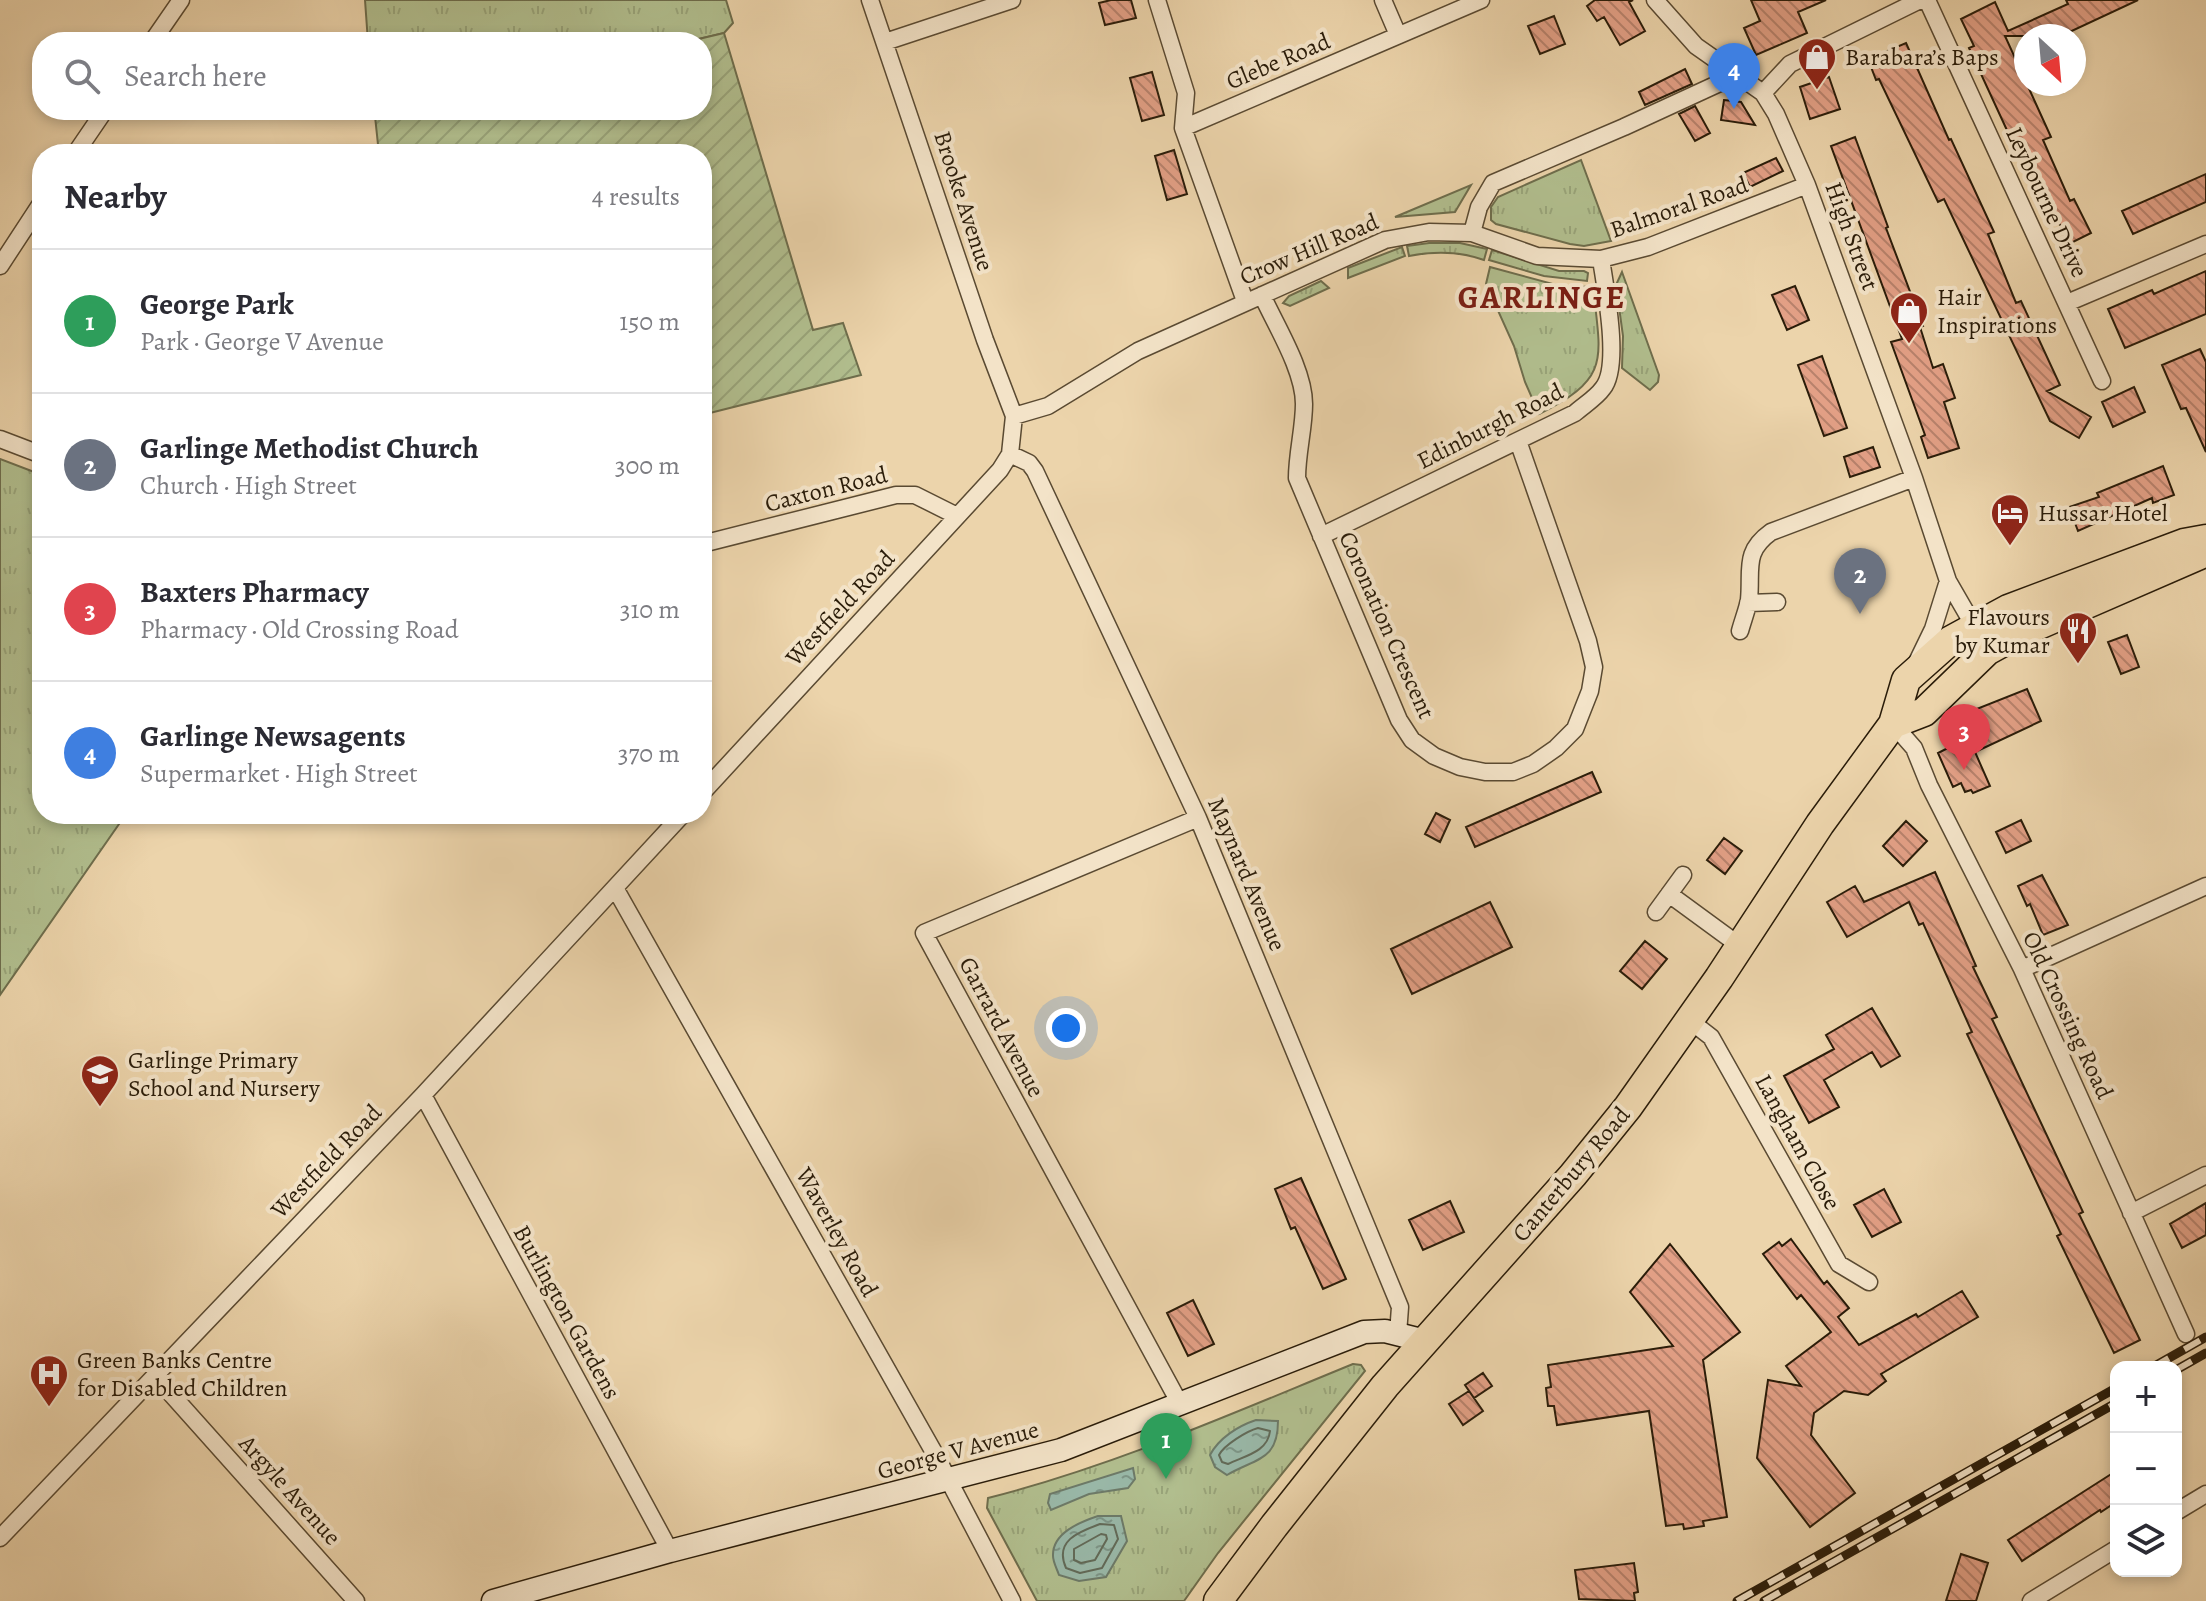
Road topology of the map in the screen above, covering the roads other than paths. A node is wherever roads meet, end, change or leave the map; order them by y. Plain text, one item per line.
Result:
1 (181, 0) edge
2 (870, 0) edge
3 (1012, 0) edge
4 (1157, 0) edge
5 (1383, 0) edge
6 (1481, 0) edge
7 (1655, 0) edge
8 (1920, 0) edge
9 (1927, 0) edge
10 (159, 32) edge
11 (1398, 35) junction
12 (885, 42) junction
13 (1737, 75) junction
14 (1763, 93) junction
15 (98, 120) edge
16 (1183, 128) junction
17 (82, 144) edge
18 (1807, 185) junction
19 (32, 218) edge
20 (1472, 233) junction
21 (2206, 244) edge
22 (1601, 259) junction
23 (0, 266) edge
24 (1262, 295) junction
25 (1245, 301) junction
26 (2067, 303) junction
27 (2102, 381) dead end
28 (1014, 416) junction
29 (0, 439) edge
30 (1518, 441) junction
31 (32, 451) edge
32 (1010, 454) junction
33 (1914, 478) junction
34 (957, 516) junction
35 (1321, 536) junction
36 (2206, 539) edge
37 (712, 541) edge
38 (2206, 551) edge
39 (1948, 581) junction
40 (1777, 602) dead end
41 (1748, 603) junction
42 (1740, 631) dead end
43 (1981, 639) junction
44 (1906, 680) junction
45 (1893, 724) junction
46 (712, 782) edge
47 (1198, 818) junction
48 (674, 824) edge
49 (1683, 875) dead end
50 (2206, 886) edge
51 (615, 888) junction
52 (1669, 894) junction
53 (1656, 912) dead end
54 (1740, 946) junction
55 (2022, 969) junction
56 (1689, 1020) junction
57 (423, 1095) junction
58 (2206, 1175) edge
59 (2131, 1213) junction
60 (1869, 1282) dead end
61 (2186, 1334) dead end
62 (1412, 1337) junction
63 (155, 1376) junction
64 (1180, 1404) junction
65 (948, 1480) junction
66 (2206, 1494) edge
67 (2182, 1508) edge
68 (0, 1538) edge
69 (670, 1551) junction
70 (2110, 1553) edge
71 (356, 1601) edge
72 (493, 1601) edge
73 (1012, 1601) edge
74 (1218, 1601) edge
75 (2031, 1601) edge

1 - 10 street
2 - 12 street, Brooke Avenue
3 - 12 street
4 - 16 street
5 - 11 street
6 - 11 street, Glebe Road
7 - 13 street, High Street
8 - 14 street
9 - 26 street, Leybourne Drive
11 - 16 street, Glebe Road
12 - 28 street, Brooke Avenue
13 - 14 street, High Street
13 - 20 street
14 - 18 street, High Street
15 - 17 street
16 - 25 street
18 - 22 street, Balmoral Road
18 - 33 street, High Street
19 - 23 street
20 - 22 street, Balmoral Road
20 - 24 street, Crow Hill Road
21 - 26 street
22 - 30 street, Edinburgh Road
24 - 25 street, Crow Hill Road
24 - 35 street, Coronation Crescent
25 - 28 street, Crow Hill Road
26 - 27 street, Leybourne Drive
28 - 32 street
29 - 31 street
30 - 35 street, Edinburgh Road
30 - 35 street, Coronation Crescent
32 - 34 street, Westfield Road
32 - 47 street, Maynard Avenue
33 - 39 street, High Street
33 - 41 street
34 - 37 street, Caxton Road
34 - 46 street, Westfield Road
36 - 43 highway, Canterbury Road
38 - 43 highway, Canterbury Road
39 - 43 street, High Street
39 - 44 street
40 - 41 street
41 - 42 street
43 - 44 highway, Canterbury Road
43 - 45 highway, Canterbury Road
44 - 45 highway, Canterbury Road
45 - 54 highway, Canterbury Road
45 - 55 street, Old Crossing Road
47 - 62 street, Maynard Avenue
47 - 64 street, Garrard Avenue
48 - 51 street, Westfield Road
49 - 52 street
50 - 55 street
51 - 57 street, Westfield Road
51 - 65 street, Waverley Road
52 - 53 street
52 - 54 street
54 - 56 highway, Canterbury Road
55 - 59 street, Old Crossing Road
56 - 60 street, Langham Close
56 - 62 highway, Canterbury Road
57 - 63 street, Westfield Road
57 - 69 street, Burlington Gardens
58 - 59 street
59 - 61 street, Old Crossing Road
62 - 64 main road, George V Avenue
62 - 74 highway, Canterbury Road
63 - 68 street, Westfield Road
63 - 71 street, Argyle Avenue
64 - 65 main road, George V Avenue
65 - 69 main road, George V Avenue
65 - 73 street, Waverley Road
66 - 67 street
69 - 72 main road, George V Avenue
70 - 75 street

